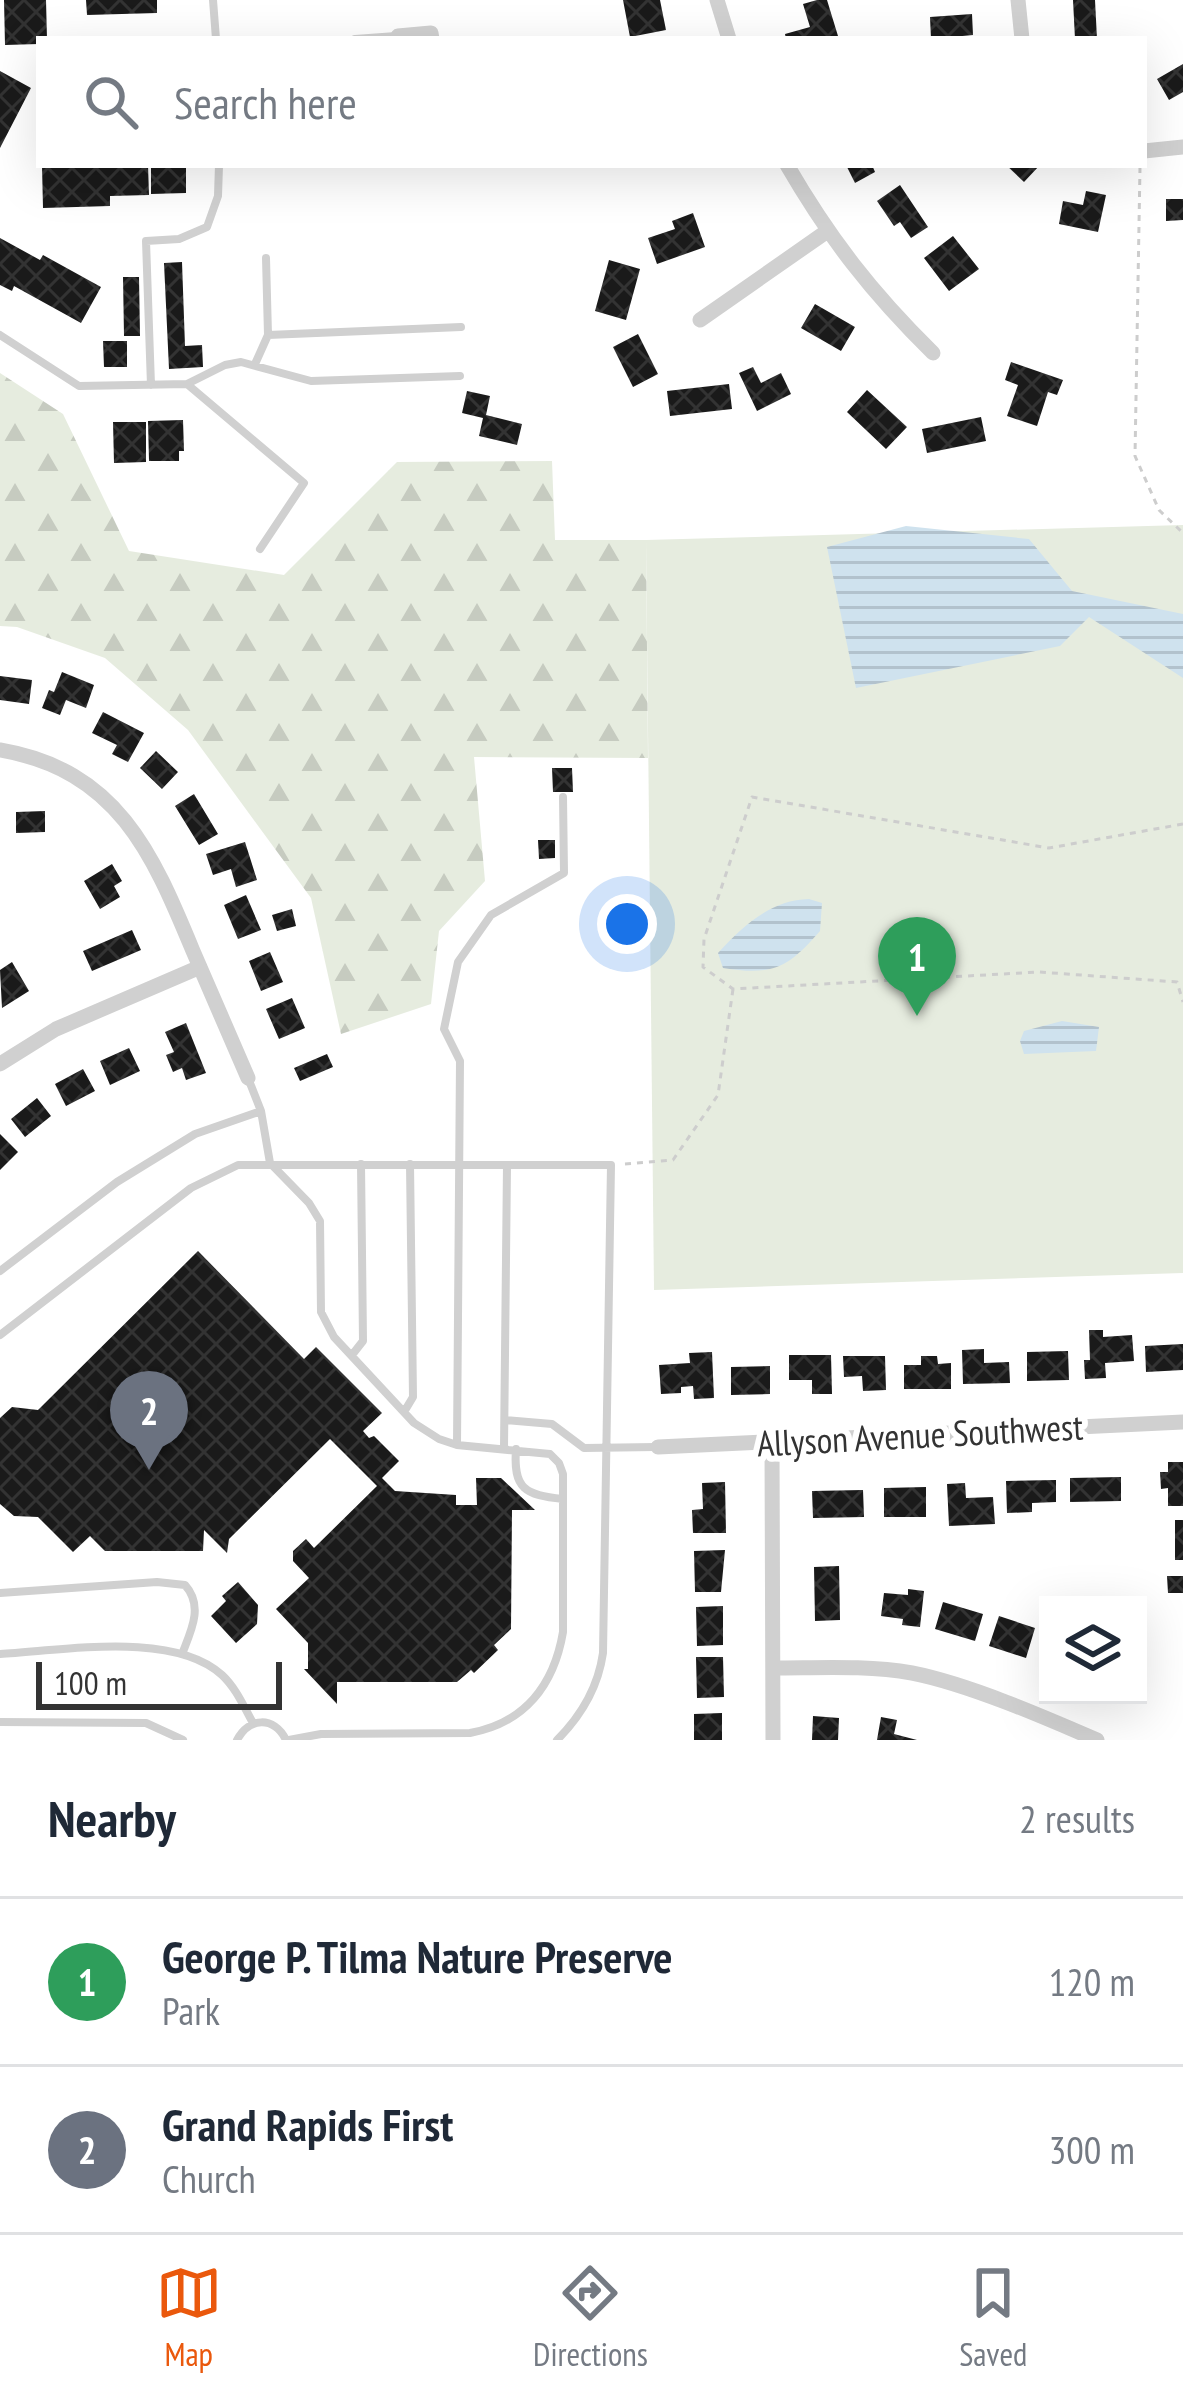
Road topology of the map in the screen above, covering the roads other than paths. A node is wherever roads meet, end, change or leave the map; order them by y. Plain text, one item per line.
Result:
1 (213, 0) edge
2 (717, 0) edge
3 (1018, 0) edge
4 (216, 36) edge
5 (398, 36) edge
6 (432, 36) edge
7 (728, 36) edge
8 (1022, 36) edge
9 (1183, 147) edge
10 (1147, 151) edge
11 (219, 168) edge
12 (789, 168) edge
13 (826, 232) junction
14 (266, 258) dead end
15 (700, 320) dead end
16 (461, 327) dead end
17 (0, 335) edge
18 (268, 335) junction
19 (933, 353) dead end
20 (255, 364) junction
21 (460, 376) dead end
22 (187, 384) junction
23 (152, 385) junction
24 (260, 549) dead end
25 (0, 750) edge
26 (563, 797) dead end
27 (200, 967) junction
28 (0, 1064) edge
29 (248, 1078) joint
30 (261, 1111) junction
31 (270, 1163) junction
32 (362, 1164) junction
33 (410, 1164) junction
34 (460, 1165) junction
35 (507, 1165) junction
36 (0, 1271) edge
37 (0, 1335) edge
38 (352, 1355) junction
39 (404, 1412) junction
40 (505, 1420) junction
41 (1183, 1422) edge
42 (772, 1444) junction
43 (457, 1445) junction
44 (658, 1447) joint
45 (504, 1448) junction
46 (516, 1449) junction
47 (606, 1449) junction
48 (563, 1499) junction
49 (0, 1594) edge
50 (0, 1654) edge
51 (182, 1654) junction
52 (773, 1669) junction
53 (0, 1722) edge
54 (253, 1723) junction
55 (439, 1737) edge
56 (564, 1738) edge
57 (183, 1740) edge
58 (237, 1740) edge
59 (287, 1740) edge
60 (772, 1740) edge
61 (1096, 1740) edge

1 - 4 lane
2 - 7 street
3 - 8 street
5 - 6 street
9 - 10 street
11 - 23 lane
12 - 13 street
13 - 15 street
13 - 19 street
14 - 18 lane
16 - 18 lane
17 - 23 lane
18 - 20 lane
20 - 21 lane
20 - 22 lane
22 - 23 lane
22 - 24 lane
25 - 27 street
26 - 34 lane
27 - 28 street
27 - 29 street
29 - 30 lane
30 - 31 lane
30 - 36 lane
31 - 32 lane
31 - 37 lane
31 - 38 lane
32 - 33 lane
32 - 38 lane
33 - 34 lane
33 - 39 lane
34 - 35 lane
34 - 43 lane
35 - 40 lane
35 - 47 lane
38 - 39 lane
39 - 43 lane
40 - 45 lane
40 - 47 lane
41 - 42 street, Allyson Avenue Southwest
42 - 44 street, Allyson Avenue Southwest
42 - 52 street
43 - 45 lane
44 - 47 lane
45 - 46 lane
46 - 48 lane
46 - 48 lane
47 - 56 lane
48 - 55 lane
49 - 51 lane
50 - 51 lane
51 - 54 lane
52 - 60 street
52 - 61 street
53 - 57 lane
54 - 58 lane
54 - 59 lane
55 - 59 lane

